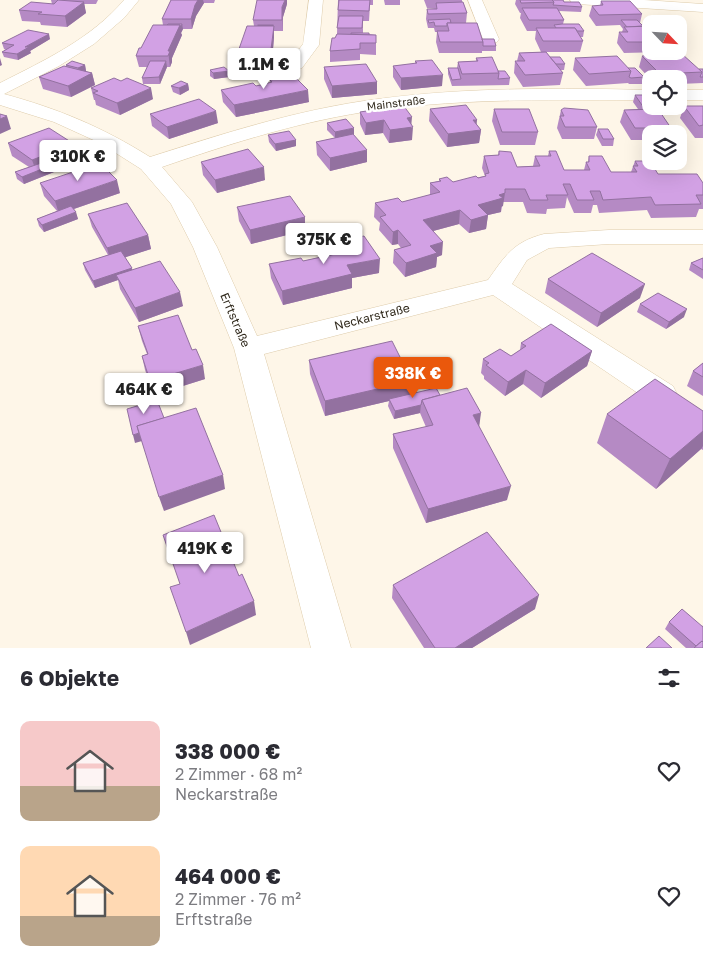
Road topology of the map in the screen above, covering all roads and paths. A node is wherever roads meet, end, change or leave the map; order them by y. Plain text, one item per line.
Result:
1 (132, 0) edge
2 (316, 0) edge
3 (475, 0) edge
4 (577, 0) edge
5 (703, 8) edge
6 (491, 39) edge
7 (296, 64) dead end
8 (0, 90) edge
9 (642, 95) edge
10 (687, 95) edge
11 (703, 95) edge
12 (0, 99) edge
13 (148, 165) junction
14 (703, 237) edge
15 (497, 286) junction
16 (248, 348) junction
17 (662, 394) edge
18 (331, 648) edge

1 - 8 street
2 - 7 street
3 - 6 street
4 - 5 street
9 - 13 street, Mainstraße
10 - 11 street
12 - 13 street, Erftstraße
13 - 16 street, Erftstraße
14 - 15 street
15 - 16 street, Neckarstraße
15 - 17 street
16 - 18 street, Erftstraße

